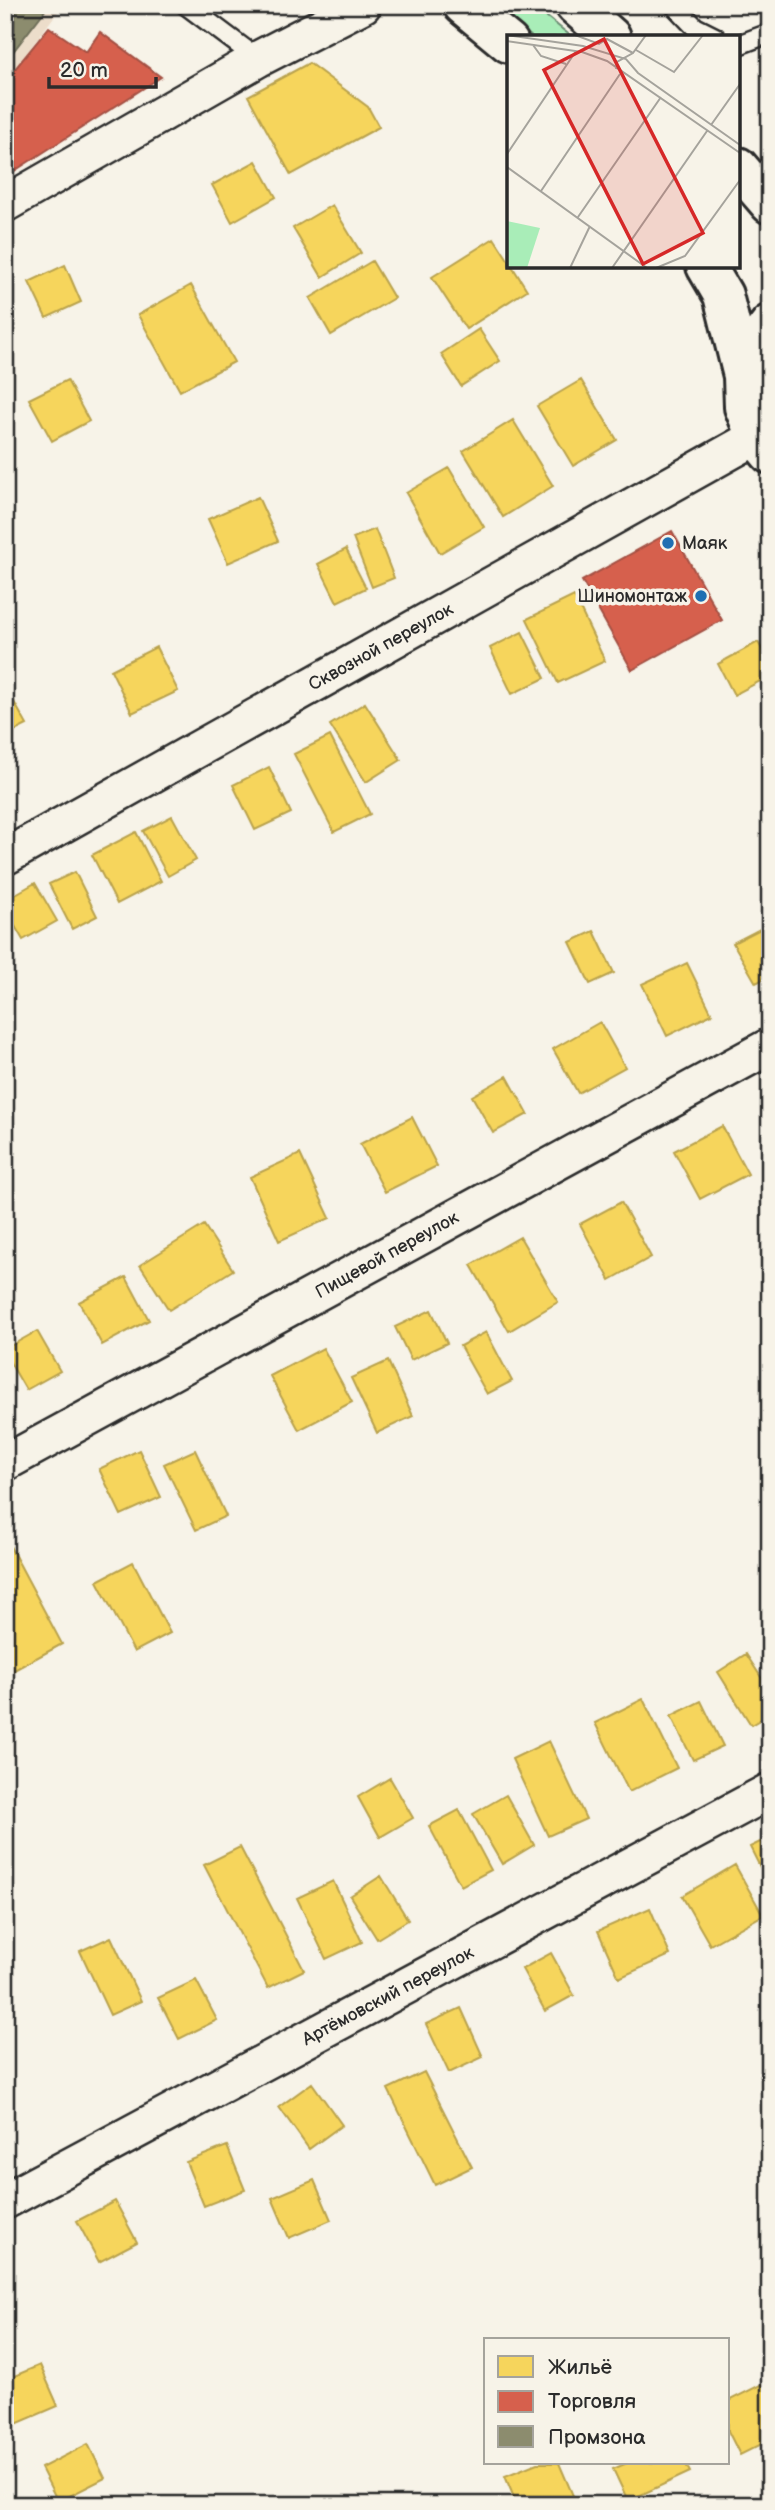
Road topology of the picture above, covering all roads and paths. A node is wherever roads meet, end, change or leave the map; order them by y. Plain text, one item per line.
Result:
1 (186, 5) edge
2 (363, 5) edge
3 (463, 5) edge
4 (575, 5) edge
5 (674, 5) edge
6 (770, 33) edge
7 (609, 35) edge
8 (711, 35) edge
9 (507, 41) edge
10 (740, 44) edge
11 (258, 60) junction
12 (740, 169) edge
13 (5, 204) edge
14 (770, 204) edge
15 (707, 268) edge
16 (770, 324) edge
17 (743, 376) junction
18 (763, 446) edge
19 (5, 857) edge
20 (770, 1046) edge
21 (5, 1464) edge
22 (770, 1791) edge
23 (5, 2201) edge

1 - 11 lane
2 - 11 street
3 - 9 main road
4 - 7 main road
5 - 8 lane
6 - 10 lane
11 - 13 street
12 - 14 main road
15 - 17 main road
16 - 17 main road
17 - 18 main road
18 - 19 street, Сквозной переулок
20 - 21 street, Пищевой переулок
22 - 23 street, Артёмовский переулок

